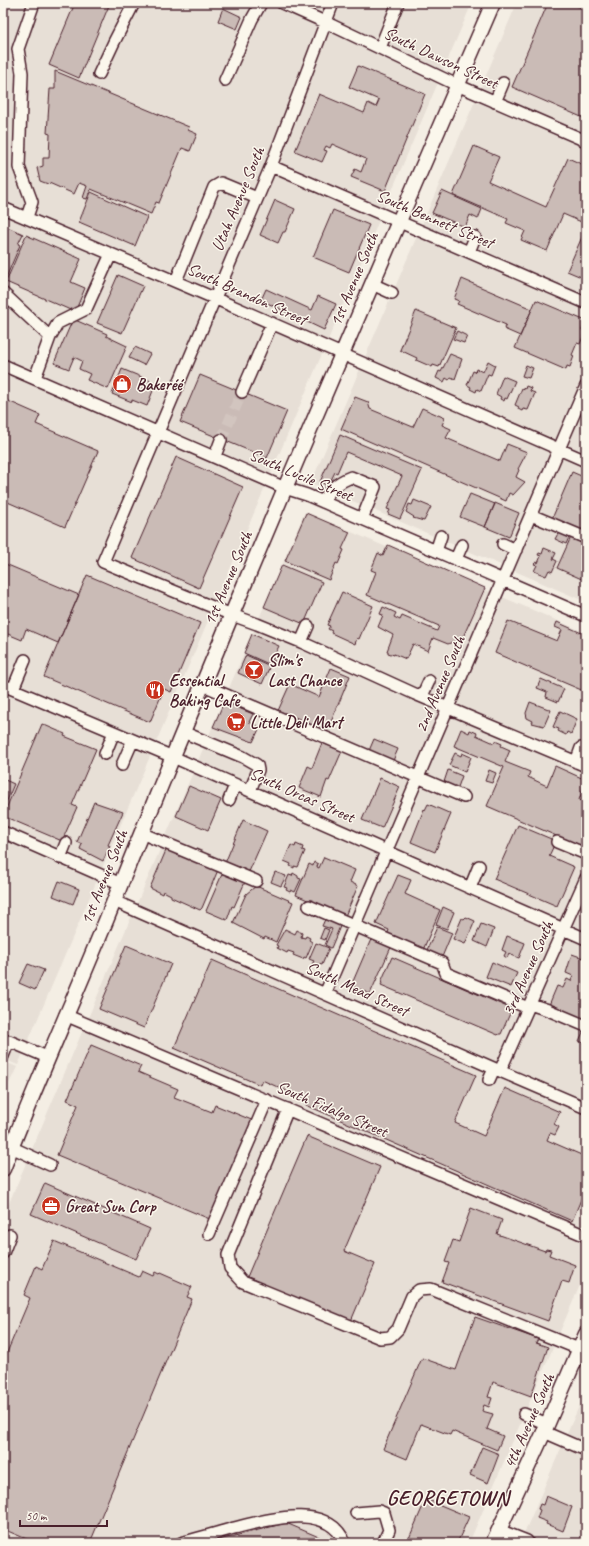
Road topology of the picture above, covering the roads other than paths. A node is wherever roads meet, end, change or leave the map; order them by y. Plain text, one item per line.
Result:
1 (34, 3) edge
2 (134, 3) edge
3 (262, 3) edge
4 (282, 3) edge
5 (333, 3) edge
6 (398, 3) edge
7 (493, 3) edge
8 (326, 23) junction
9 (380, 48) junction
10 (99, 74) dead end
11 (225, 80) dead end
12 (503, 83) dead end
13 (457, 85) junction
14 (495, 102) junction
15 (586, 141) edge
16 (271, 166) junction
17 (257, 198) junction
18 (3, 208) edge
19 (27, 217) junction
20 (398, 221) junction
21 (475, 237) dead end
22 (469, 252) junction
23 (111, 254) junction
24 (176, 281) junction
25 (372, 284) junction
26 (3, 293) edge
27 (392, 293) dead end
28 (214, 298) junction
29 (586, 303) edge
30 (272, 323) junction
31 (50, 337) junction
32 (342, 354) junction
33 (3, 365) edge
34 (35, 378) junction
35 (586, 386) edge
36 (242, 392) tunnel mouth
37 (158, 431) junction
38 (221, 440) tunnel mouth
39 (559, 450) junction
40 (215, 456) junction
41 (586, 461) edge
42 (285, 488) junction
43 (323, 502) junction
44 (531, 515) junction
45 (362, 519) junction
46 (441, 536) dead end
47 (586, 538) edge
48 (503, 544) dead end
49 (462, 545) dead end
50 (436, 550) junction
51 (516, 550) junction
52 (456, 559) junction
53 (503, 580) junction
54 (232, 616) junction
55 (586, 616) edge
56 (308, 626) dead end
57 (300, 642) junction
58 (25, 660) dead end
59 (429, 681) dead end
60 (203, 685) junction
61 (8, 687) edge
62 (416, 697) junction
63 (448, 708) junction
64 (114, 732) junction
65 (183, 732) junction
66 (133, 740) junction
67 (581, 748) dead end
68 (105, 754) dead end
69 (172, 756) junction
70 (581, 764) edge
71 (122, 765) dead end
72 (418, 778) junction
73 (235, 785) junction
74 (250, 791) junction
75 (464, 797) dead end
76 (229, 800) dead end
77 (3, 832) edge
78 (141, 834) junction
79 (557, 842) dead end
80 (66, 843) dead end
81 (387, 852) junction
82 (586, 854) edge
83 (60, 858) junction
84 (479, 866) dead end
85 (586, 878) edge
86 (256, 881) dead end
87 (121, 884) junction
88 (470, 888) junction
89 (114, 901) junction
90 (309, 906) dead end
91 (355, 926) junction
92 (564, 929) junction
93 (586, 939) edge
94 (325, 994) junction
95 (529, 1006) junction
96 (65, 1015) junction
97 (586, 1026) edge
98 (3, 1056) edge
99 (47, 1057) junction
100 (497, 1070) junction
101 (489, 1080) dead end
102 (267, 1100) junction
103 (586, 1108) edge
104 (288, 1109) junction
105 (12, 1147) junction
106 (50, 1164) dead end
107 (3, 1169) edge
108 (209, 1234) dead end
109 (10, 1235) dead end
110 (586, 1236) edge
111 (3, 1253) edge
112 (586, 1334) edge
113 (581, 1355) edge
114 (524, 1414) dead end
115 (546, 1428) junction
116 (581, 1448) dead end
117 (356, 1513) dead end
118 (499, 1530) junction
119 (527, 1541) dead end
120 (181, 1543) edge
121 (345, 1543) edge
122 (383, 1543) edge
123 (493, 1543) edge

1 - 19 street
2 - 10 street
3 - 11 street
4 - 8 street, South Dawson Street
5 - 8 street, Utah Avenue South
6 - 9 street
7 - 13 main road, 1st Avenue South
8 - 9 street, South Dawson Street
8 - 16 street, Utah Avenue South
9 - 13 street, South Dawson Street
12 - 14 street
13 - 14 street, South Dawson Street
13 - 20 main road, 1st Avenue South
14 - 15 street, South Dawson Street
16 - 17 street, Utah Avenue South
16 - 20 street, South Bennett Street
17 - 24 street
17 - 28 street, Utah Avenue South
18 - 19 street, South Brandon Street
19 - 23 street, South Brandon Street
20 - 22 street, South Bennett Street
20 - 25 main road, 1st Avenue South
21 - 22 street
22 - 29 street, South Bennett Street
23 - 24 street, South Brandon Street
23 - 31 street
24 - 28 street, South Brandon Street
25 - 27 street
25 - 32 main road, 1st Avenue South
26 - 31 street
28 - 30 street, South Brandon Street
28 - 37 street, Utah Avenue South
30 - 32 street, South Brandon Street
30 - 36 street
31 - 34 street
32 - 39 street, South Brandon Street
32 - 42 main road, 1st Avenue South
33 - 34 street, South Lucile Street
34 - 37 street, South Lucile Street
35 - 39 street, 2nd Avenue South
37 - 40 street, South Lucile Street
37 - 54 street, Utah Avenue South
38 - 40 street
39 - 41 street, South Brandon Street
39 - 44 street, 2nd Avenue South
40 - 42 street, South Lucile Street
42 - 43 street, South Lucile Street
42 - 54 main road, 1st Avenue South
43 - 45 street, South Lucile Street
43 - 45 street
44 - 47 street
44 - 51 street, 2nd Avenue South
45 - 50 street, South Lucile Street
46 - 50 street
48 - 51 street
49 - 52 street
50 - 52 street, South Lucile Street
51 - 53 street, 2nd Avenue South
52 - 53 street, South Lucile Street
53 - 55 street, South Lucile Street
53 - 63 street, 2nd Avenue South
54 - 57 street
54 - 60 main road, 1st Avenue South
56 - 57 street
57 - 62 street
58 - 61 street
59 - 62 street
60 - 65 main road, 1st Avenue South
60 - 72 street
61 - 64 street, South Orcas Street
62 - 63 street
63 - 70 street
63 - 72 street, 2nd Avenue South
64 - 66 street, South Orcas Street
64 - 68 street
65 - 69 main road, 1st Avenue South
65 - 74 street
66 - 69 street, South Orcas Street
66 - 71 street
67 - 70 street
69 - 73 street, South Orcas Street
69 - 78 main road, 1st Avenue South
72 - 75 street
72 - 81 street, 2nd Avenue South
73 - 74 street, South Orcas Street
73 - 76 street
74 - 81 street, South Orcas Street
77 - 83 street
78 - 86 street
78 - 87 main road, 1st Avenue South
79 - 82 street
80 - 83 street
81 - 88 street, South Orcas Street
81 - 91 street, 2nd Avenue South
83 - 87 street
84 - 88 street
85 - 92 street, 3rd Avenue South
87 - 89 main road, 1st Avenue South
88 - 92 street, South Orcas Street
89 - 94 street, South Mead Street
89 - 96 main road, 1st Avenue South
90 - 91 street
91 - 94 street, 2nd Avenue South
91 - 95 street
92 - 93 street, South Orcas Street
92 - 95 street, 3rd Avenue South
94 - 100 street, South Mead Street
95 - 97 street
95 - 100 street, 3rd Avenue South
96 - 99 main road, 1st Avenue South
96 - 102 street, South Fidalgo Street
98 - 99 street
99 - 105 main road, 1st Avenue South
100 - 101 street, 3rd Avenue South
100 - 103 street, South Mead Street
102 - 104 street, South Fidalgo Street
102 - 108 street
104 - 110 street, South Fidalgo Street
104 - 113 street
105 - 106 street
105 - 107 main road, 1st Avenue South
109 - 111 street
112 - 113 main road, 4th Avenue South
113 - 115 main road, 4th Avenue South
114 - 115 street
115 - 116 street
115 - 118 main road, 4th Avenue South
117 - 122 street
118 - 119 street
118 - 123 main road, 4th Avenue South
120 - 121 street

